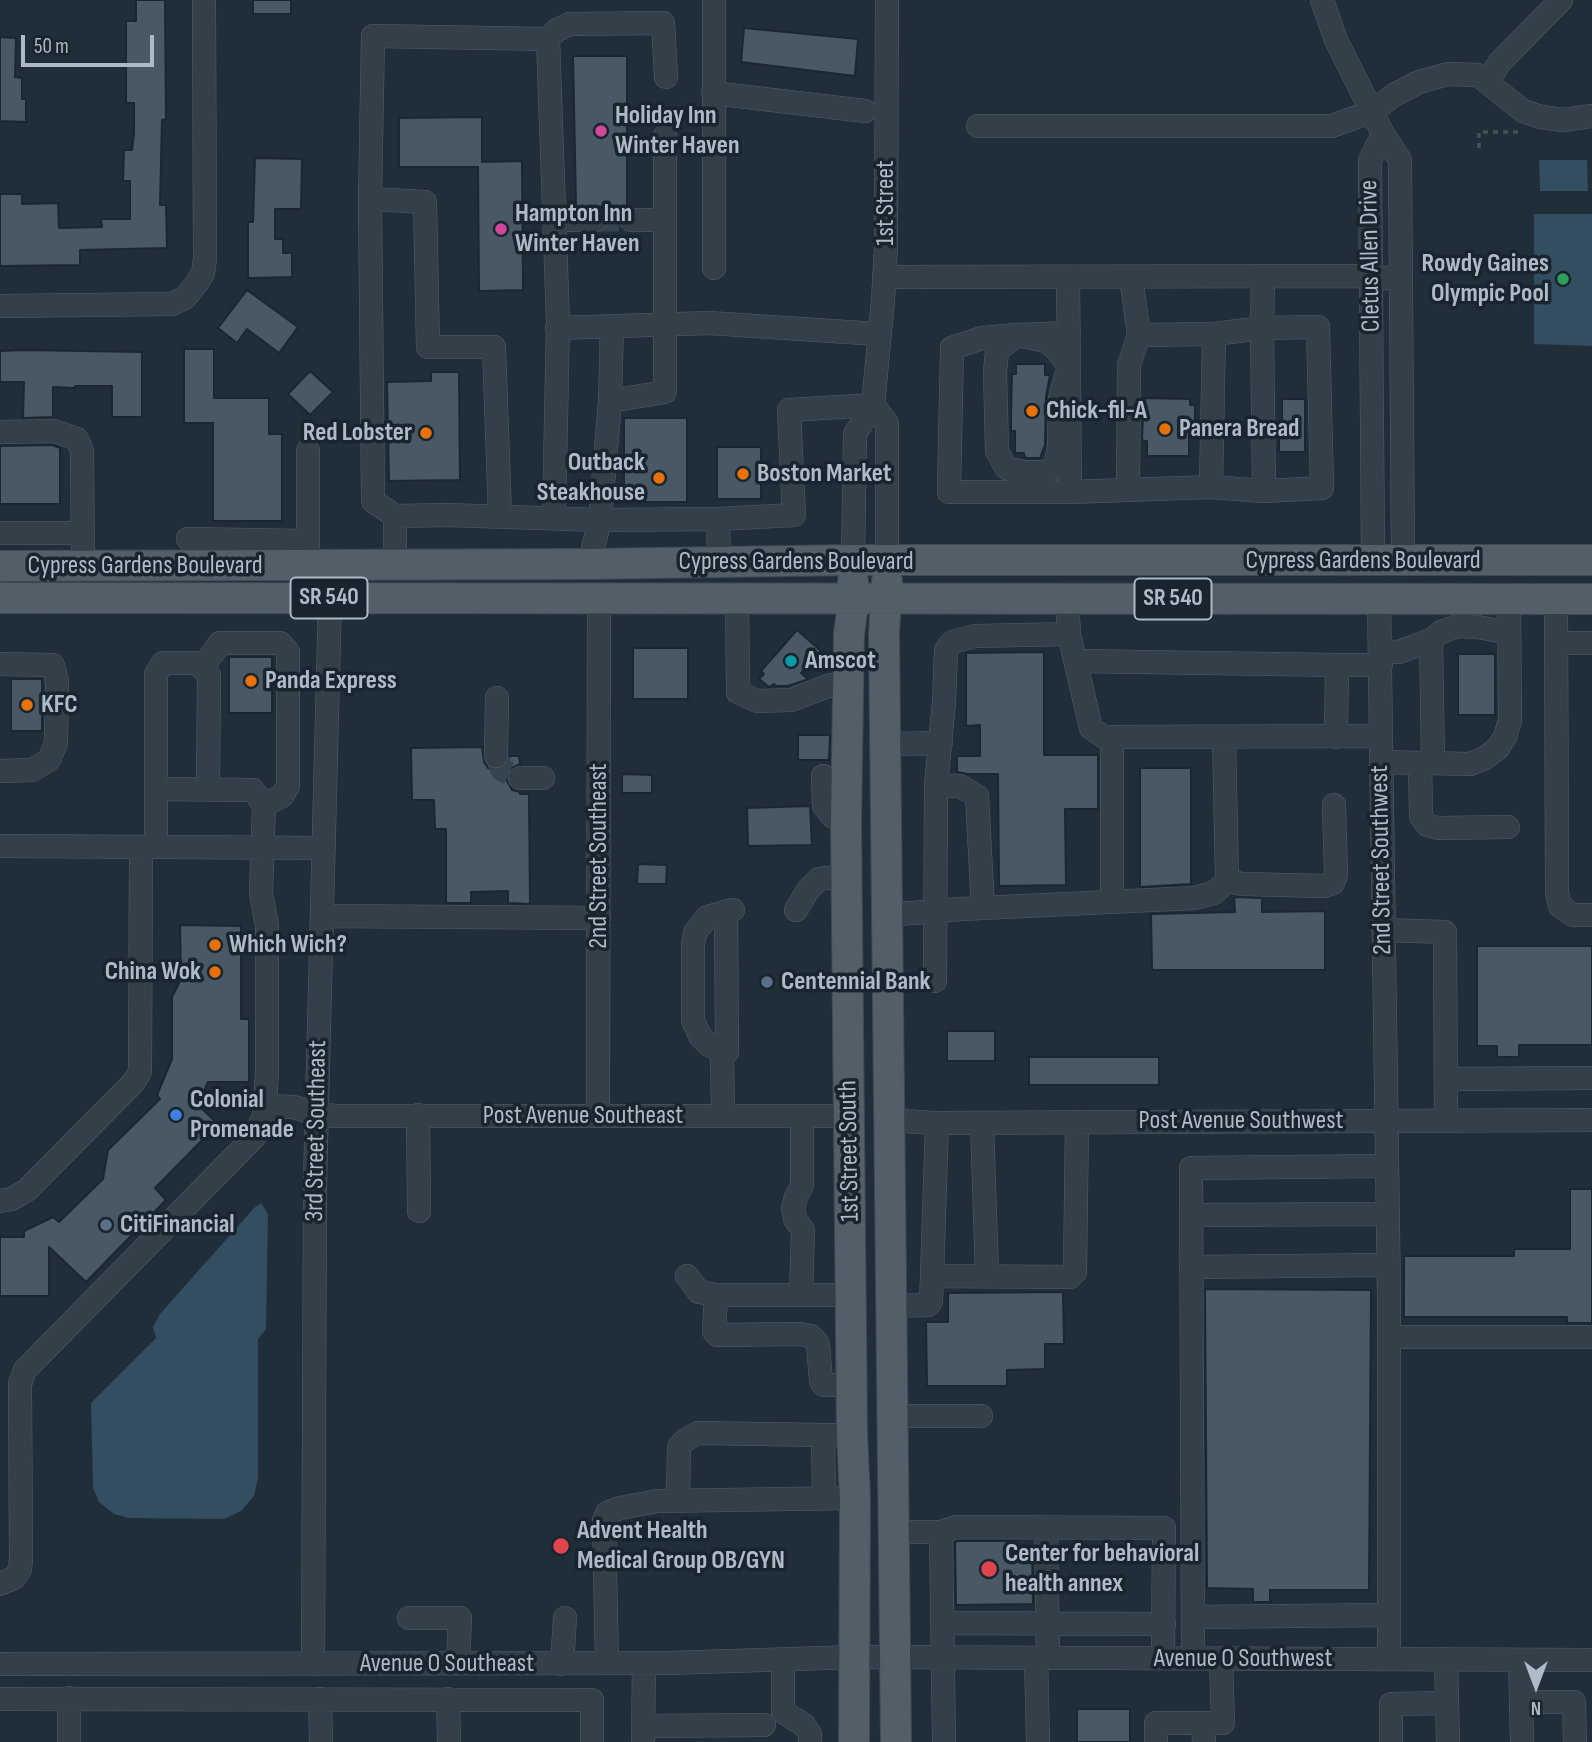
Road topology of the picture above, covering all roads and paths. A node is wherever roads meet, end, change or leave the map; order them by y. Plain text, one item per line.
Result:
1 (204, 0) edge
2 (714, 0) edge
3 (887, 0) edge
4 (1322, 0) edge
5 (1561, 0) edge
6 (548, 39) junction
7 (666, 77) dead end
8 (1488, 82) junction
9 (713, 93) junction
10 (865, 111) dead end
11 (1373, 111) junction
12 (1592, 116) edge
13 (978, 126) dead end
14 (1383, 134) junction
15 (665, 136) dead end
16 (370, 199) junction
17 (554, 220) junction
18 (596, 220) tunnel mouth
19 (631, 220) tunnel mouth
20 (665, 220) junction
21 (714, 268) dead end
22 (1263, 276) junction
23 (884, 277) junction
24 (1068, 277) junction
25 (1131, 277) junction
26 (1371, 278) junction
27 (1401, 279) junction
28 (0, 306) edge
29 (664, 324) junction
30 (612, 326) junction
31 (557, 328) junction
32 (1262, 328) junction
33 (1069, 333) junction
34 (878, 334) junction
35 (1017, 334) junction
36 (1214, 334) junction
37 (1139, 335) junction
38 (1069, 366) junction
39 (610, 401) junction
40 (873, 405) junction
41 (0, 432) edge
42 (308, 451) dead end
43 (1211, 487) junction
44 (1128, 490) junction
45 (1264, 491) junction
46 (1070, 492) junction
47 (396, 516) junction
48 (500, 516) junction
49 (554, 517) junction
50 (718, 519) junction
51 (600, 520) junction
52 (83, 533) junction
53 (0, 534) edge
54 (188, 539) dead end
55 (308, 553) junction
56 (853, 560) junction
57 (1592, 560) edge
58 (887, 561) junction
59 (1373, 561) junction
60 (1403, 561) junction
61 (719, 563) junction
62 (474, 564) junction
63 (589, 564) junction
64 (396, 565) junction
65 (0, 566) edge
66 (83, 566) junction
67 (0, 598) edge
68 (330, 598) junction
69 (467, 598) junction
70 (599, 598) junction
71 (737, 598) junction
72 (852, 599) junction
73 (886, 599) junction
74 (1067, 599) junction
75 (1379, 599) junction
76 (1509, 599) junction
77 (1556, 599) junction
78 (1592, 599) edge
79 (1509, 633) junction
80 (1069, 634) junction
81 (1431, 640) junction
82 (1557, 643) junction
83 (1592, 643) edge
84 (1381, 658) junction
85 (1076, 661) junction
86 (0, 664) edge
87 (1337, 665) junction
88 (202, 668) junction
89 (848, 684) junction
90 (496, 698) dead end
91 (1381, 736) junction
92 (1112, 737) junction
93 (1224, 737) junction
94 (1336, 737) junction
95 (941, 743) junction
96 (886, 744) junction
97 (496, 756) dead end
98 (1381, 762) junction
99 (1427, 763) junction
100 (0, 771) edge
101 (823, 776) dead end
102 (520, 778) tunnel mouth
103 (543, 778) dead end
104 (936, 785) junction
105 (156, 789) junction
106 (208, 789) junction
107 (264, 805) junction
108 (1334, 805) dead end
109 (846, 821) junction
110 (1508, 827) dead end
111 (0, 846) edge
112 (148, 847) junction
113 (261, 848) junction
114 (324, 848) junction
115 (847, 876) junction
116 (1227, 881) junction
117 (1112, 902) junction
118 (984, 908) junction
119 (796, 911) dead end
120 (935, 912) junction
121 (887, 915) junction
122 (1592, 915) edge
123 (322, 916) junction
124 (599, 918) junction
125 (1383, 930) junction
126 (935, 981) dead end
127 (719, 1050) junction
128 (1592, 1078) edge
129 (1446, 1079) junction
130 (265, 1106) junction
131 (317, 1114) junction
132 (418, 1115) junction
133 (598, 1115) junction
134 (723, 1116) junction
135 (802, 1116) junction
136 (849, 1116) junction
137 (890, 1120) junction
138 (1385, 1121) junction
139 (1446, 1121) junction
140 (1592, 1121) edge
141 (1077, 1122) junction
142 (937, 1123) junction
143 (982, 1123) junction
144 (1386, 1166) junction
145 (0, 1200) edge
146 (419, 1211) dead end
147 (1387, 1214) junction
148 (1191, 1215) junction
149 (1388, 1265) junction
150 (1191, 1267) junction
151 (687, 1276) dead end
152 (932, 1276) junction
153 (987, 1276) junction
154 (716, 1295) junction
155 (801, 1295) junction
156 (852, 1295) junction
157 (891, 1306) junction
158 (1389, 1337) junction
159 (1592, 1337) edge
160 (838, 1385) junction
161 (891, 1416) junction
162 (981, 1416) dead end
163 (852, 1434) junction
164 (823, 1435) junction
165 (824, 1498) junction
166 (855, 1498) junction
167 (678, 1500) junction
168 (1046, 1528) junction
169 (892, 1532) junction
170 (941, 1532) junction
171 (0, 1584) edge
172 (1389, 1615) junction
173 (1193, 1617) junction
174 (409, 1618) dead end
175 (565, 1618) dead end
176 (942, 1623) junction
177 (1048, 1624) junction
178 (1164, 1624) junction
179 (856, 1657) junction
180 (894, 1657) junction
181 (943, 1657) junction
182 (1042, 1658) junction
183 (1163, 1658) junction
184 (1193, 1658) junction
185 (1222, 1659) junction
186 (1389, 1659) junction
187 (1446, 1659) junction
188 (783, 1660) junction
189 (1520, 1660) junction
190 (1592, 1660) edge
191 (0, 1664) edge
192 (313, 1664) junction
193 (458, 1664) junction
194 (562, 1664) junction
195 (607, 1664) junction
196 (645, 1664) junction
197 (69, 1698) junction
198 (0, 1699) edge
199 (320, 1699) junction
200 (448, 1699) junction
201 (1521, 1702) junction
202 (1447, 1703) junction
203 (783, 1712) junction
204 (1204, 1732) edge
205 (644, 1734) edge
206 (761, 1734) edge
207 (1038, 1741) edge
208 (69, 1742) edge
209 (321, 1742) edge
210 (449, 1742) edge
211 (592, 1742) edge
212 (810, 1742) edge
213 (854, 1742) edge
214 (895, 1742) edge
215 (944, 1742) edge
216 (1156, 1742) edge
217 (1391, 1742) edge
218 (1448, 1742) edge
219 (1522, 1742) edge
220 (1575, 1742) edge

1 - 28 street
2 - 9 street
3 - 23 street, 1st Street
4 - 11 street
5 - 8 street
6 - 7 street
6 - 16 street
6 - 17 street
8 - 11 street
8 - 12 street
9 - 10 street
9 - 21 street
11 - 13 street
11 - 14 street
14 - 26 street, Cletus Allen Drive
14 - 27 street, Cletus Allen Drive
15 - 20 street
16 - 47 street
16 - 48 street
17 - 18 street
17 - 31 street
19 - 20 street
20 - 29 street
22 - 25 street
22 - 26 street
22 - 32 street
23 - 24 street
23 - 34 street, 1st Street
24 - 25 street
24 - 33 street
25 - 37 street
26 - 27 street
26 - 59 street, Cletus Allen Drive
27 - 60 street, Cletus Allen Drive
29 - 30 street
29 - 34 street
29 - 39 street
30 - 31 street
30 - 39 street
31 - 49 street
32 - 36 street
32 - 45 street
32 - 45 street
33 - 35 street
33 - 38 street
34 - 40 street, 1st Street
35 - 38 street
35 - 38 street
35 - 46 street
36 - 37 street
36 - 43 street
37 - 44 street
38 - 46 street
39 - 51 street
40 - 50 street
40 - 56 street, 1st Street
40 - 58 street, 1st Street
41 - 52 street
42 - 55 street
43 - 44 street
43 - 45 street
44 - 46 street
47 - 48 street
47 - 64 street
48 - 49 street
49 - 51 street
50 - 51 street
50 - 61 street
51 - 63 street
52 - 53 street
52 - 66 street
54 - 55 street
55 - 64 main road, Cypress Gardens Boulevard / SR 540
55 - 66 main road, Cypress Gardens Boulevard / SR 540
56 - 58 main road, Cypress Gardens Boulevard / SR 540
56 - 61 main road, Cypress Gardens Boulevard / SR 540
56 - 72 main road, 1st Street South
57 - 60 main road, Cypress Gardens Boulevard / SR 540
58 - 59 main road, Cypress Gardens Boulevard / SR 540
58 - 73 main road, 1st Street South
59 - 60 main road, Cypress Gardens Boulevard / SR 540
61 - 63 main road, Cypress Gardens Boulevard / SR 540
62 - 63 main road, Cypress Gardens Boulevard / SR 540
62 - 64 main road, Cypress Gardens Boulevard / SR 540
62 - 68 main road
63 - 69 main road
65 - 66 main road, Cypress Gardens Boulevard / SR 540
67 - 68 main road, Cypress Gardens Boulevard / SR 540
68 - 69 main road, Cypress Gardens Boulevard / SR 540
68 - 114 street, 3rd Street Southeast
69 - 70 main road, Cypress Gardens Boulevard / SR 540
70 - 71 main road, Cypress Gardens Boulevard / SR 540
70 - 124 street, 2nd Street Southeast
71 - 72 main road, Cypress Gardens Boulevard / SR 540
71 - 89 street
72 - 73 main road, Cypress Gardens Boulevard / SR 540
72 - 89 main road, 1st Street South
73 - 74 main road, Cypress Gardens Boulevard / SR 540
73 - 96 main road, 1st Street South
74 - 75 main road, Cypress Gardens Boulevard / SR 540
74 - 80 street
75 - 76 main road, Cypress Gardens Boulevard / SR 540
75 - 84 street, 2nd Street Southwest
76 - 77 main road, Cypress Gardens Boulevard / SR 540
76 - 79 street
77 - 78 main road, Cypress Gardens Boulevard / SR 540
77 - 82 street
79 - 81 street
79 - 99 street
80 - 85 street
80 - 95 street
81 - 84 street
81 - 99 street
82 - 83 street
82 - 122 street
84 - 87 street
84 - 91 street, 2nd Street Southwest
85 - 87 street
85 - 92 street
86 - 100 street
87 - 94 street
88 - 105 street
88 - 106 street
88 - 107 street
89 - 109 main road, 1st Street South
90 - 97 street
91 - 94 street
91 - 98 street, 2nd Street Southwest
92 - 93 street
92 - 117 street
93 - 94 street
93 - 116 street
95 - 96 street
95 - 104 street
96 - 121 main road, 1st Street South
98 - 99 street
98 - 125 street, 2nd Street Southwest
99 - 110 street
101 - 109 street
102 - 103 street
104 - 118 street
104 - 120 street
105 - 106 street
105 - 112 street
106 - 107 street
107 - 113 street
108 - 116 street
109 - 115 main road, 1st Street South
111 - 112 street
112 - 113 street
112 - 145 street
113 - 114 street
113 - 130 street
114 - 123 street, 3rd Street Southeast
115 - 119 street
115 - 136 main road, 1st Street South
116 - 117 street
117 - 118 street
118 - 120 street
120 - 121 street
120 - 126 street
121 - 137 main road, 1st Street South
123 - 124 street
123 - 131 street, 3rd Street Southeast
124 - 133 street, 2nd Street Southeast
125 - 129 street
125 - 138 street, 2nd Street Southwest
127 - 127 street
127 - 134 street
128 - 129 street
129 - 139 street
130 - 131 street, Post Avenue Southeast
130 - 171 street
131 - 132 street, Post Avenue Southeast
131 - 192 street, 3rd Street Southeast
132 - 133 street, Post Avenue Southeast
132 - 146 street
133 - 134 street, Post Avenue Southeast
134 - 135 street, Post Avenue Southeast
135 - 136 street, Post Avenue Southeast
135 - 155 street
136 - 156 main road, 1st Street South
137 - 142 street, Post Avenue Southwest
137 - 157 main road, 1st Street South
138 - 139 street, Post Avenue Southwest
138 - 141 street, Post Avenue Southwest
138 - 144 street, 2nd Street Southwest
139 - 140 street, Post Avenue Southwest
141 - 143 street, Post Avenue Southwest
141 - 153 street
142 - 143 street, Post Avenue Southwest
142 - 152 street
143 - 153 street
144 - 147 street, 2nd Street Southwest
144 - 148 street
147 - 148 street
147 - 149 street, 2nd Street Southwest
148 - 150 street
149 - 150 street
149 - 158 street, 2nd Street Southwest
150 - 173 street
151 - 154 street
152 - 153 street
152 - 157 street
154 - 155 street
154 - 160 street
155 - 156 street
156 - 160 main road, 1st Street South
157 - 161 main road, 1st Street South
158 - 159 street
158 - 172 street, 2nd Street Southwest
160 - 163 main road, 1st Street South
161 - 162 street
161 - 169 main road, 1st Street South
163 - 164 street
163 - 166 main road, 1st Street South
163 - 169 main road
164 - 165 street
164 - 167 street
165 - 166 street
165 - 167 street
166 - 179 main road, 1st Street South
167 - 195 street
168 - 170 street
168 - 177 street
168 - 178 street
169 - 170 street
169 - 180 main road, 1st Street South
170 - 176 street
172 - 173 street
172 - 186 street, 2nd Street Southwest
173 - 184 street
174 - 193 street
175 - 194 street
176 - 177 street
176 - 181 street
177 - 178 street
177 - 182 street
178 - 183 street
179 - 180 street, Avenue O Southeast
179 - 188 street, Avenue O Southeast
179 - 213 main road, 1st Street South
180 - 181 street, Avenue O Southwest
180 - 214 main road, 1st Street South
181 - 182 street, Avenue O Southwest
181 - 215 street
182 - 183 street, Avenue O Southwest
182 - 207 street
183 - 184 street, Avenue O Southwest
184 - 185 street, Avenue O Southwest
185 - 186 street, Avenue O Southwest
185 - 204 street
186 - 187 street, Avenue O Southwest
187 - 189 street, Avenue O Southwest
187 - 202 street
188 - 196 street, Avenue O Southeast
188 - 203 street
189 - 190 street, Avenue O Southwest
189 - 201 street
191 - 192 street, Avenue O Southeast
192 - 193 street, Avenue O Southeast
193 - 194 street, Avenue O Southeast
194 - 195 street, Avenue O Southeast
195 - 196 street, Avenue O Southeast
196 - 205 street
197 - 198 street
197 - 199 street
197 - 208 street
199 - 200 street
199 - 209 street
200 - 210 street
200 - 211 street
201 - 219 street
201 - 220 street
202 - 217 street
202 - 218 street
203 - 206 street
203 - 212 street
204 - 216 street
205 - 206 street

